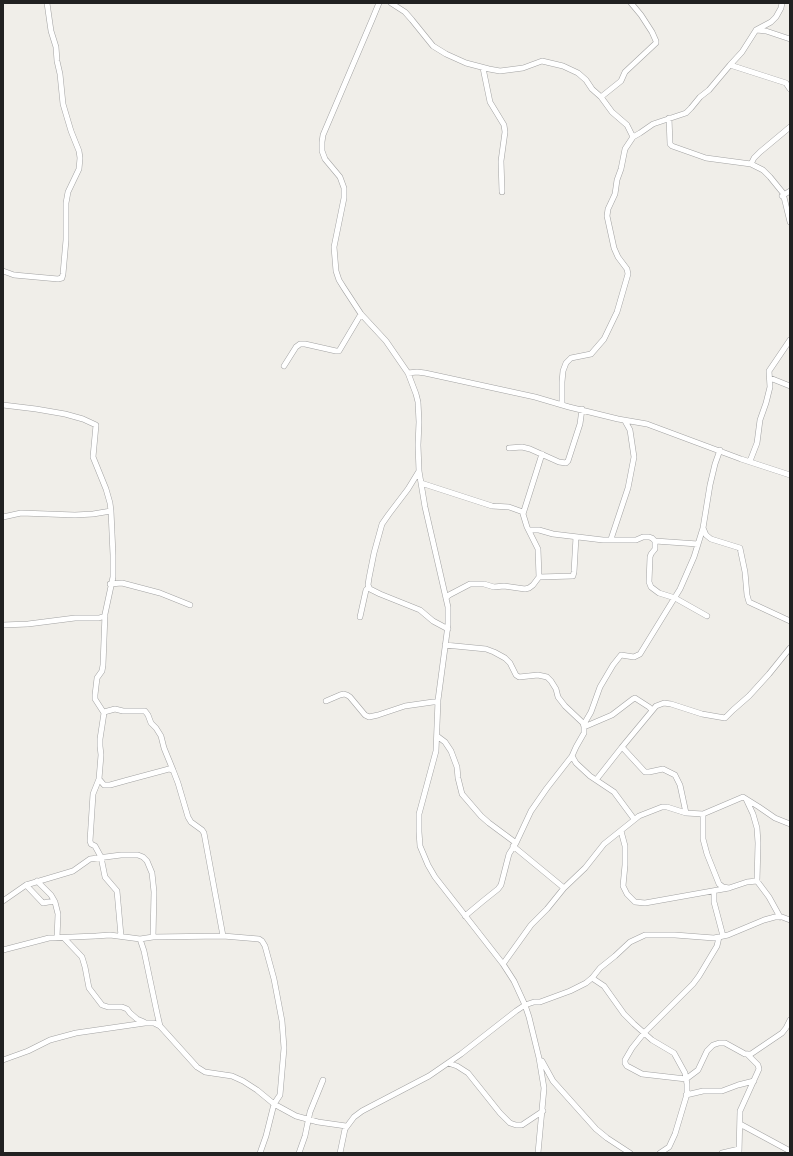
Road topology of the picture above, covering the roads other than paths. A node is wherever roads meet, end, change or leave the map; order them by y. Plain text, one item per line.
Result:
1 (47, 3) edge
2 (378, 3) edge
3 (391, 3) edge
4 (631, 3) edge
5 (782, 3) edge
6 (756, 30) junction
7 (790, 39) edge
8 (730, 65) junction
9 (483, 68) junction
10 (790, 89) edge
11 (601, 97) junction
12 (669, 118) junction
13 (790, 127) edge
14 (633, 136) junction
15 (752, 164) junction
16 (790, 191) edge
17 (502, 192) dead end
18 (782, 196) junction
19 (790, 222) edge
20 (3, 271) edge
21 (361, 314) junction
22 (790, 340) edge
23 (284, 366) dead end
24 (408, 373) junction
25 (770, 378) junction
26 (790, 386) edge
27 (3, 405) edge
28 (562, 405) junction
29 (582, 409) junction
30 (625, 421) junction
31 (509, 448) dead end
32 (720, 450) junction
33 (542, 454) junction
34 (750, 461) junction
35 (419, 471) junction
36 (790, 475) edge
37 (421, 483) junction
38 (112, 511) junction
39 (523, 512) junction
40 (3, 517) edge
41 (703, 528) junction
42 (529, 530) junction
43 (576, 537) junction
44 (611, 539) junction
45 (655, 541) junction
46 (698, 544) junction
47 (538, 577) junction
48 (110, 584) junction
49 (369, 587) junction
50 (446, 598) junction
51 (675, 598) junction
52 (190, 605) dead end
53 (105, 616) junction
54 (707, 616) dead end
55 (360, 617) dead end
56 (790, 621) edge
57 (3, 625) edge
58 (448, 629) junction
59 (445, 645) junction
60 (790, 648) edge
61 (326, 701) dead end
62 (438, 702) junction
63 (652, 710) junction
64 (104, 712) junction
65 (584, 725) junction
66 (437, 736) junction
67 (622, 746) junction
68 (572, 756) junction
69 (173, 770) junction
70 (99, 779) junction
71 (596, 780) junction
72 (746, 799) junction
73 (686, 813) junction
74 (703, 814) junction
75 (634, 819) junction
76 (790, 824) edge
77 (621, 831) junction
78 (515, 845) junction
79 (101, 857) junction
80 (37, 881) junction
81 (757, 881) junction
82 (26, 885) junction
83 (564, 888) junction
84 (729, 888) junction
85 (714, 891) junction
86 (3, 901) edge
87 (54, 901) junction
88 (466, 916) junction
89 (780, 917) junction
90 (790, 920) edge
91 (121, 936) junction
92 (153, 936) junction
93 (223, 936) junction
94 (721, 936) junction
95 (57, 938) junction
96 (64, 938) junction
97 (140, 939) junction
98 (3, 950) edge
99 (503, 964) junction
100 (592, 978) junction
101 (525, 1005) junction
102 (790, 1020) edge
103 (145, 1023) junction
104 (160, 1026) junction
105 (644, 1033) junction
106 (747, 1054) junction
107 (540, 1058) junction
108 (3, 1060) edge
109 (448, 1063) junction
110 (686, 1079) junction
111 (323, 1080) dead end
112 (754, 1081) junction
113 (686, 1095) junction
114 (274, 1104) junction
115 (543, 1111) junction
116 (308, 1119) junction
117 (740, 1124) junction
118 (346, 1126) junction
119 (790, 1151) edge
120 (739, 1152) edge
121 (260, 1153) edge
122 (299, 1153) edge
123 (340, 1153) edge
124 (538, 1153) edge
125 (630, 1153) edge
126 (660, 1153) edge
127 (722, 1153) edge

1 - 20 street
2 - 21 street
3 - 9 street
4 - 11 street
5 - 6 street
6 - 7 street
6 - 8 street
8 - 10 street
8 - 12 street
9 - 11 street
9 - 17 street
11 - 14 street
12 - 14 street
12 - 15 street
13 - 15 street
14 - 28 street
15 - 18 street
16 - 18 street
18 - 19 street
21 - 23 street
21 - 24 street
22 - 25 street
24 - 28 street
24 - 35 street
25 - 26 street
25 - 34 street
27 - 38 street
28 - 29 street
29 - 30 street
29 - 33 street
30 - 32 street
30 - 44 street
31 - 33 street
32 - 34 street
32 - 41 street
33 - 39 street
34 - 36 street
35 - 37 street
35 - 49 street
37 - 39 street
37 - 50 street
38 - 40 street
38 - 48 street
39 - 42 street
41 - 46 street
41 - 56 street
42 - 43 street
42 - 47 street
43 - 44 street
43 - 47 street
44 - 45 street
45 - 46 street
45 - 51 street
46 - 51 street
47 - 50 street
48 - 52 street
48 - 53 street
49 - 55 street
49 - 58 street
50 - 58 street
51 - 54 street
51 - 65 street
53 - 57 street
53 - 64 street
58 - 59 street
59 - 62 street
59 - 65 street
60 - 63 street
61 - 62 street
62 - 66 street
63 - 65 street
63 - 67 street
64 - 69 street
64 - 70 street
65 - 68 street
66 - 78 street
66 - 88 street
67 - 71 street
67 - 73 street
68 - 71 street
68 - 78 street
69 - 70 street
69 - 93 street
70 - 79 street
71 - 75 street
72 - 74 street
72 - 76 street
72 - 81 street
73 - 74 street
73 - 75 street
74 - 84 street
75 - 77 street
77 - 83 street
77 - 85 street
78 - 83 street
78 - 88 street
79 - 80 street
79 - 91 street
79 - 92 street
80 - 82 street
80 - 87 street
81 - 84 street
81 - 89 street
82 - 86 street
82 - 87 street
83 - 99 street
84 - 85 street
85 - 94 street
87 - 95 street
88 - 99 street
89 - 90 street
89 - 94 street
91 - 96 street
91 - 97 street
92 - 93 street
92 - 97 street
93 - 114 street
94 - 100 street
94 - 105 street
95 - 96 street
95 - 98 street
96 - 103 street
97 - 104 street
99 - 101 street
100 - 101 street
100 - 105 street
101 - 107 street
101 - 109 street
102 - 106 street
103 - 104 street
103 - 108 street
104 - 114 street
105 - 110 street
105 - 110 street
106 - 110 street
106 - 112 street
107 - 115 street
107 - 125 street
109 - 115 street
109 - 118 street
110 - 113 street
111 - 116 street
112 - 113 street
112 - 117 street
113 - 126 street
114 - 116 street
114 - 121 street
115 - 124 street
116 - 118 street
116 - 122 street
117 - 119 street
117 - 120 street
118 - 123 street
120 - 127 street

